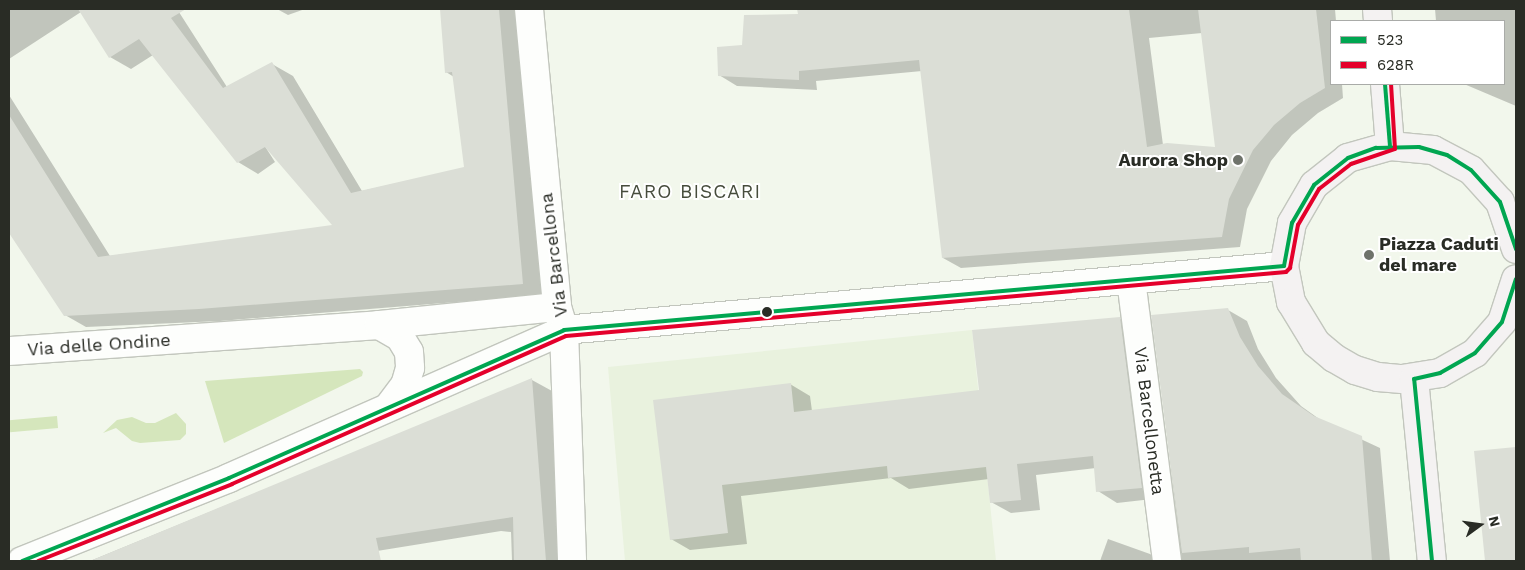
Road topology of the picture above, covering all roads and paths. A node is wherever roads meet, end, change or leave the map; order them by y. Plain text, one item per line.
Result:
1 (529, 9) edge
2 (1385, 85) edge
3 (1390, 146) junction
4 (1516, 249) edge
5 (1284, 266) junction
6 (1131, 280) junction
7 (1516, 280) edge
8 (560, 319) junction
9 (379, 325) junction
10 (9, 351) edge
11 (1414, 379) junction
12 (390, 405) junction
13 (22, 561) edge
14 (572, 561) edge
15 (1167, 561) edge
16 (1432, 561) edge

1 - 8 street, Via Barcellona
2 - 3 main road
3 - 4 main road
3 - 5 main road
5 - 6 street, Via delle Ondine
5 - 11 main road
6 - 8 street, Via delle Ondine
6 - 15 street, Via Barcellonetta
7 - 11 main road
8 - 9 street, Via delle Ondine
8 - 12 street
8 - 14 street, Via Barcellona
9 - 10 street, Via delle Ondine
9 - 12 street
11 - 16 main road
12 - 13 street

